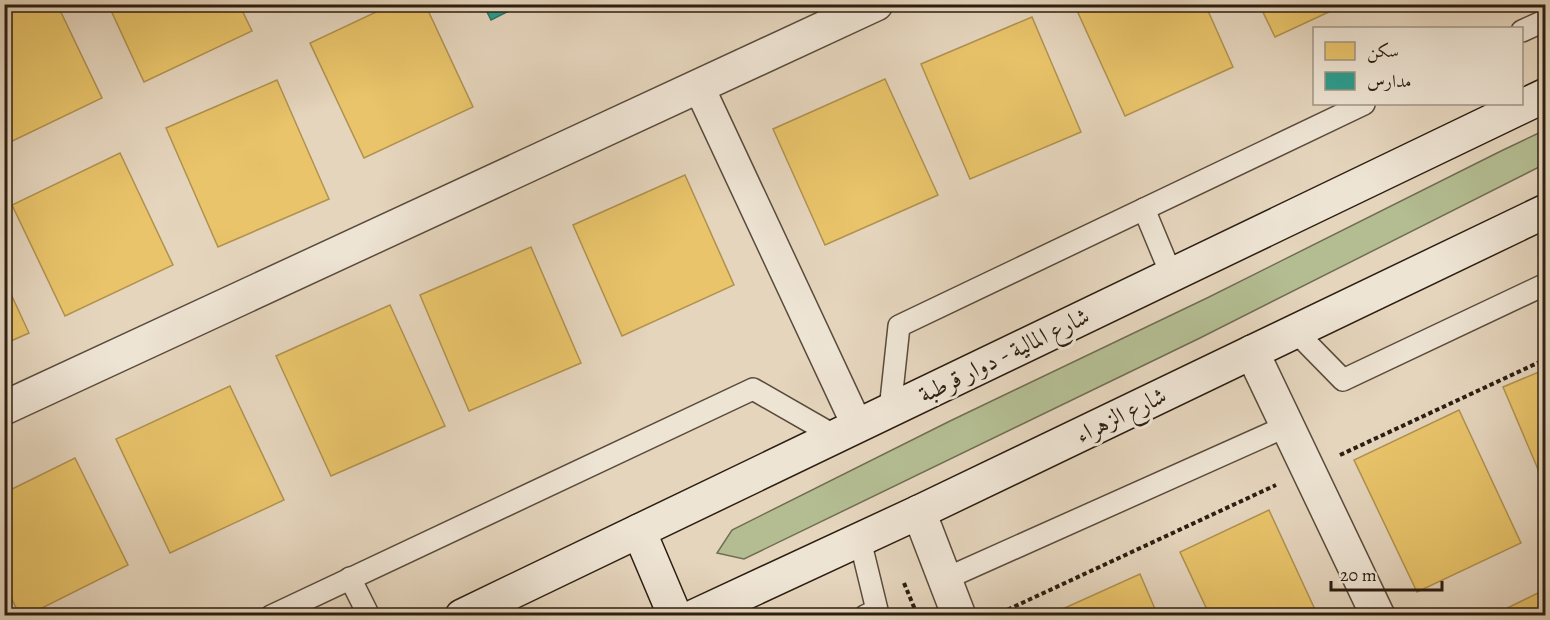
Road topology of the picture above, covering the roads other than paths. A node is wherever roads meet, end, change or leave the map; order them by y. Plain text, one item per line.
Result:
1 (876, 4) edge
2 (1545, 20) edge
3 (1523, 30) edge
4 (699, 87) junction
5 (1545, 95) edge
6 (1362, 105) edge
7 (1143, 209) junction
8 (1545, 211) edge
9 (1172, 274) junction
10 (1545, 284) edge
11 (1295, 331) junction
12 (1252, 351) junction
13 (4, 408) edge
14 (890, 410) junction
15 (1287, 426) junction
16 (846, 431) junction
17 (919, 512) junction
18 (639, 531) junction
19 (860, 540) junction
20 (350, 578) junction
21 (945, 579) junction
22 (271, 615) edge
23 (369, 615) edge
24 (462, 615) edge
25 (675, 615) edge
26 (694, 615) edge
27 (865, 615) edge
28 (959, 615) edge
29 (1378, 615) edge

1 - 4 main road
2 - 3 lane
4 - 13 main road
4 - 16 street
5 - 9 main road, شارع المالية - دوار قرطبة
6 - 7 lane
7 - 9 lane
7 - 14 lane
8 - 11 main road, شارع الزهراء
9 - 14 main road, شارع المالية - دوار قرطبة
10 - 11 lane
11 - 12 main road, شارع الزهراء
12 - 15 main road
12 - 17 main road, شارع الزهراء
14 - 16 main road, شارع المالية - دوار قرطبة
15 - 21 lane
15 - 29 main road
16 - 18 main road, شارع المالية - دوار قرطبة
16 - 20 lane
17 - 19 main road, شارع الزهراء
17 - 21 main road
18 - 24 main road, شارع المالية - دوار قرطبة
18 - 25 main road
19 - 26 main road, شارع الزهراء
19 - 27 lane
20 - 22 lane
20 - 23 lane
21 - 28 main road

